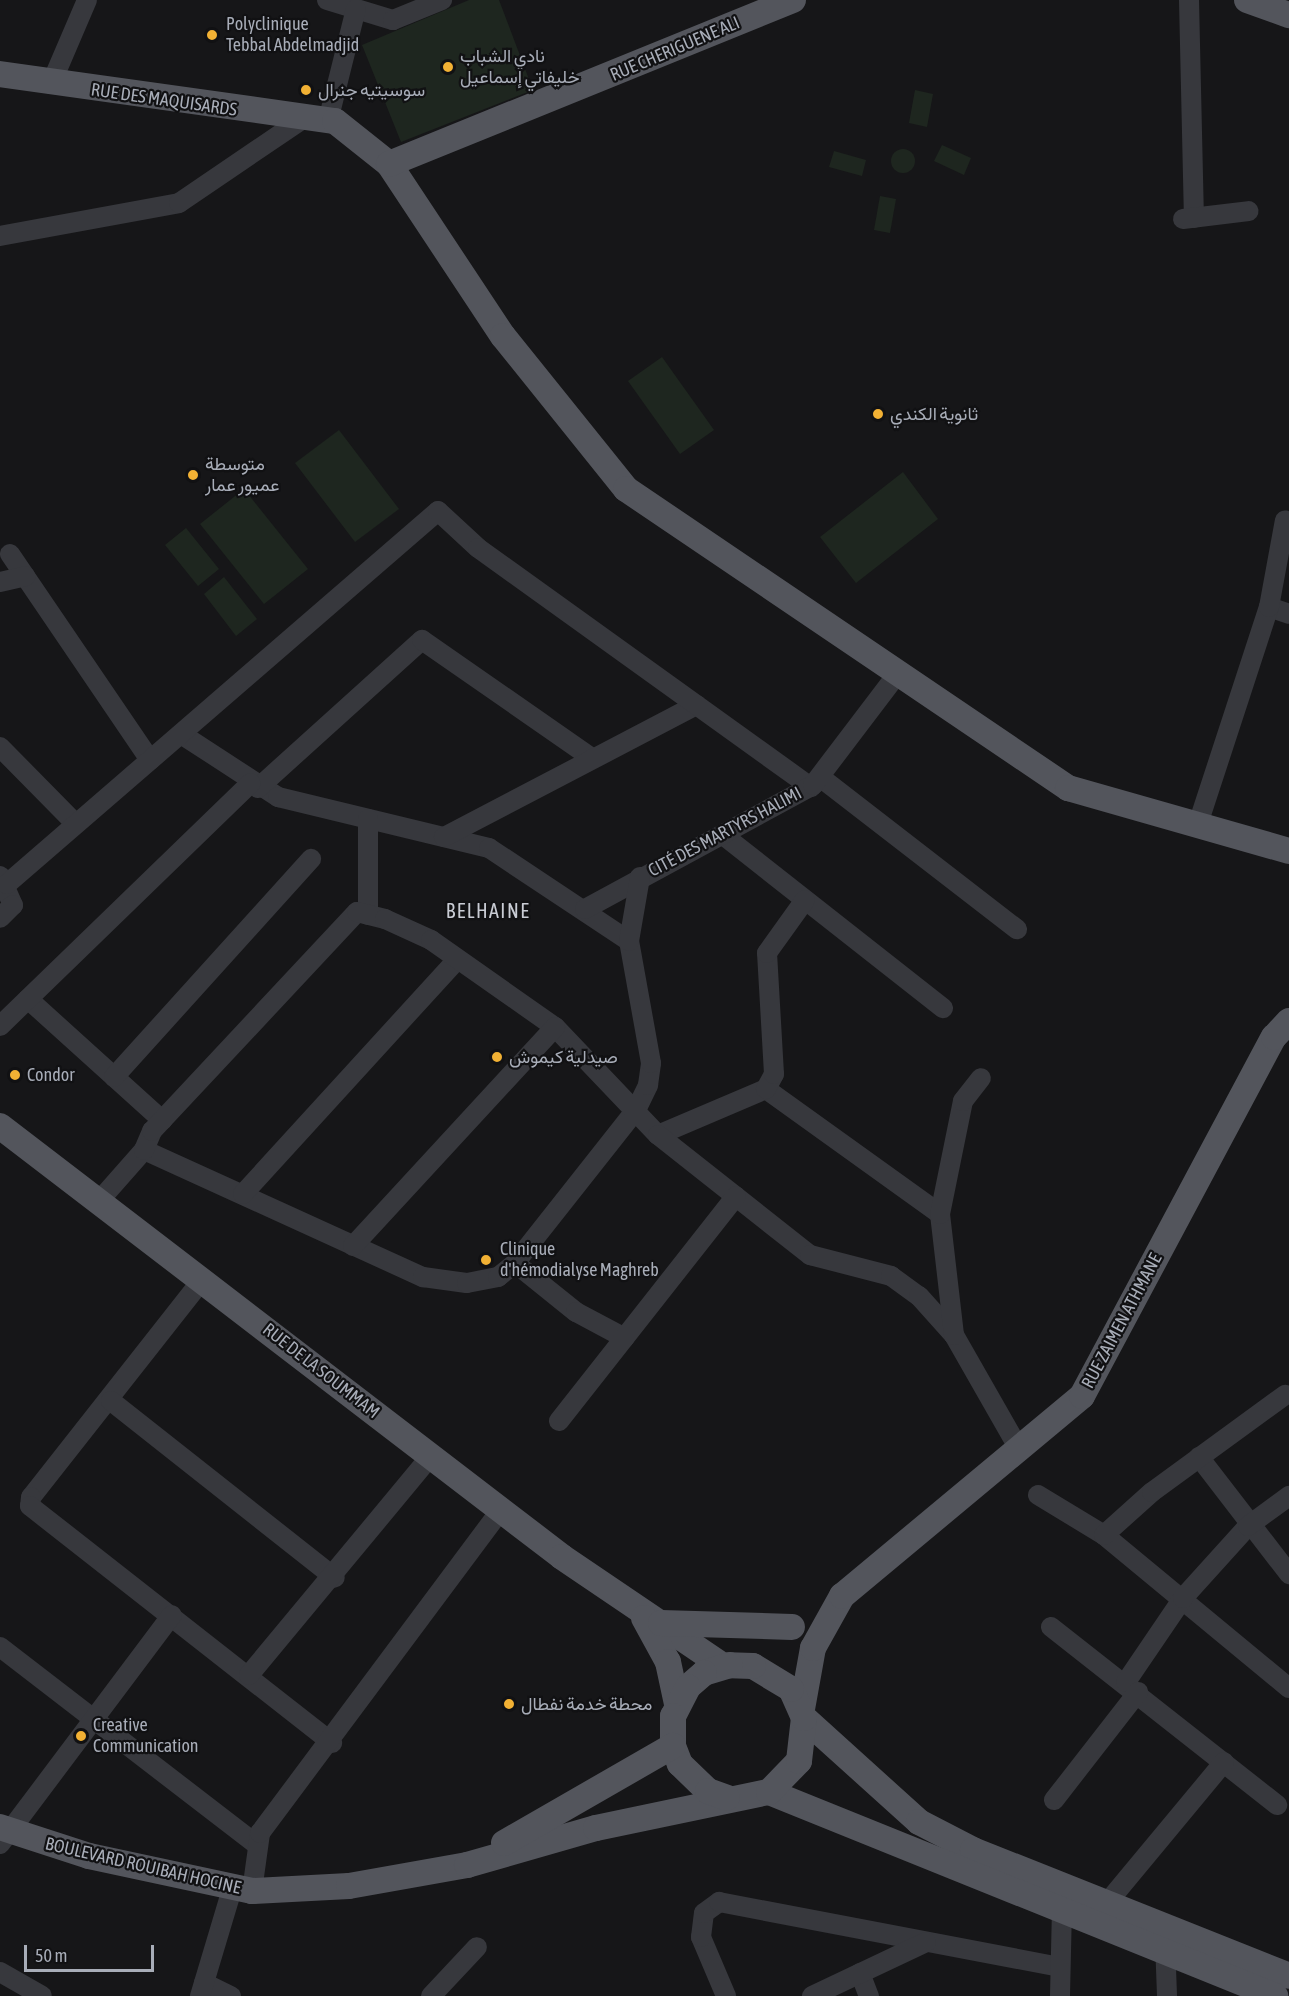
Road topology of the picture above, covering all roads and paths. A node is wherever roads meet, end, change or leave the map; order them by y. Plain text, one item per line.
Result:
1 (87, 0) edge
2 (327, 0) edge
3 (442, 0) edge
4 (1189, 0) edge
5 (1247, 0) edge
6 (790, 1) edge
7 (356, 9) junction
8 (1289, 15) edge
9 (0, 74) edge
10 (51, 84) junction
11 (316, 119) junction
12 (389, 164) junction
13 (1249, 211) dead end
14 (0, 236) edge
15 (1285, 519) dead end
16 (10, 554) dead end
17 (25, 576) junction
18 (0, 582) edge
19 (1269, 607) junction
20 (1289, 614) edge
21 (898, 673) junction
22 (697, 705) junction
23 (181, 734) junction
24 (0, 747) edge
25 (592, 758) junction
26 (150, 760) junction
27 (815, 782) junction
28 (255, 786) junction
29 (368, 819) junction
30 (75, 823) junction
31 (1197, 827) junction
32 (723, 835) junction
33 (444, 837) junction
34 (1289, 851) edge
35 (311, 859) dead end
36 (640, 877) junction
37 (4, 880) edge
38 (805, 900) junction
39 (585, 909) junction
40 (368, 915) junction
41 (0, 918) edge
42 (1017, 929) dead end
43 (629, 941) junction
44 (457, 960) junction
45 (28, 999) junction
46 (943, 1008) dead end
47 (1289, 1022) edge
48 (0, 1026) edge
49 (555, 1027) junction
50 (114, 1077) junction
51 (981, 1078) dead end
52 (766, 1089) junction
53 (636, 1110) junction
54 (162, 1120) junction
55 (0, 1126) edge
56 (658, 1135) junction
57 (144, 1150) junction
58 (243, 1194) junction
59 (736, 1196) junction
60 (99, 1201) junction
61 (940, 1214) junction
62 (353, 1246) junction
63 (515, 1263) junction
64 (202, 1280) junction
65 (954, 1335) junction
66 (625, 1338) junction
67 (1285, 1395) dead end
68 (111, 1401) junction
69 (560, 1422) dead end
70 (1019, 1449) junction
71 (431, 1456) junction
72 (1199, 1456) junction
73 (1038, 1495) dead end
74 (1289, 1496) edge
75 (501, 1510) junction
76 (1248, 1526) junction
77 (1104, 1535) junction
78 (1289, 1574) edge
79 (335, 1578) junction
80 (1183, 1598) junction
81 (830, 1611) junction
82 (172, 1616) junction
83 (650, 1619) junction
84 (792, 1627) junction
85 (1051, 1627) dead end
86 (0, 1647) edge
87 (727, 1665) junction
88 (249, 1675) junction
89 (1132, 1687) junction
90 (1289, 1688) edge
91 (677, 1704) junction
92 (803, 1714) junction
93 (94, 1718) junction
94 (332, 1743) junction
95 (673, 1746) junction
96 (1224, 1762) junction
97 (769, 1792) junction
98 (727, 1798) junction
99 (1054, 1800) dead end
100 (1277, 1805) dead end
101 (3, 1834) edge
102 (257, 1845) junction
103 (467, 1865) junction
104 (242, 1890) junction
105 (1107, 1903) junction
106 (1062, 1911) junction
107 (1164, 1926) junction
108 (927, 1942) junction
109 (477, 1947) dead end
110 (1165, 1952) junction
111 (1060, 1967) junction
112 (0, 1972) edge
113 (860, 1973) junction
114 (1289, 1976) edge
115 (202, 1989) edge
116 (42, 1996) edge
117 (231, 1996) edge
118 (431, 1996) edge
119 (726, 1996) edge
120 (812, 1996) edge
121 (869, 1996) edge
122 (1060, 1996) edge
123 (1167, 1996) edge
124 (1275, 1996) edge

1 - 10 street
2 - 7 street
3 - 7 street
4 - 13 street
5 - 8 main road
6 - 12 main road, RUE CHERIGUENE ALI
7 - 11 street
9 - 10 main road, RUE DES MAQUISARDS
10 - 11 main road, RUE DES MAQUISARDS
11 - 12 main road
11 - 14 street
12 - 21 main road
15 - 19 street
16 - 17 street
17 - 18 street
17 - 26 street
19 - 20 street
19 - 31 street
21 - 27 street, CITÉ DES MARTYRS HALIMI
21 - 31 main road
22 - 23 street
22 - 25 street
22 - 27 street
23 - 26 street
23 - 28 street
24 - 30 street
25 - 28 street
25 - 33 street
26 - 30 street
27 - 32 street, CITÉ DES MARTYRS HALIMI
27 - 42 street
28 - 29 street
28 - 45 street
29 - 33 street
29 - 40 street
30 - 37 street
31 - 34 main road
32 - 36 street, CITÉ DES MARTYRS HALIMI
32 - 38 street
33 - 39 street
35 - 50 street
36 - 39 street, CITÉ DES MARTYRS HALIMI
36 - 43 street
37 - 41 street
38 - 46 street
38 - 52 street
39 - 43 street
40 - 44 street
40 - 54 street
43 - 53 street
44 - 49 street
44 - 58 street
45 - 48 street
45 - 50 street
47 - 70 main road, RUE ZAIMEN ATHMANE
49 - 53 street
49 - 62 street
50 - 54 street
51 - 61 street
52 - 56 street
52 - 61 street
53 - 56 street
53 - 63 street
54 - 57 street
55 - 60 main road, RUE DE LA SOUMMAM
56 - 59 street
57 - 58 street
57 - 60 street
58 - 62 street
59 - 65 street
59 - 66 street
60 - 64 main road, RUE DE LA SOUMMAM
61 - 65 street
62 - 63 street
63 - 66 street
64 - 68 street
64 - 71 main road, RUE DE LA SOUMMAM
65 - 70 street
66 - 69 street
67 - 72 street
68 - 79 street
68 - 82 street
70 - 81 main road, RUE ZAIMEN ATHMANE
71 - 75 main road, RUE DE LA SOUMMAM
71 - 79 street
72 - 76 street
72 - 77 street
73 - 77 street
74 - 76 street
75 - 83 main road, RUE DE LA SOUMMAM
75 - 94 street
76 - 78 street
76 - 80 street
77 - 80 street
79 - 88 street
80 - 89 street
80 - 90 street
81 - 84 main road
81 - 92 main road
82 - 88 street
82 - 93 street
83 - 84 main road
83 - 87 main road, RUE DE LA SOUMMAM
83 - 91 main road
84 - 87 main road
85 - 89 street
86 - 93 street
87 - 91 main road
87 - 92 main road
88 - 94 street
89 - 96 street
89 - 99 street
91 - 95 main road
92 - 97 main road
92 - 105 main road
93 - 101 street
93 - 102 street
94 - 102 street
95 - 98 main road
95 - 103 main road
96 - 100 street
96 - 105 street
97 - 98 main road
97 - 106 main road
98 - 103 main road, BOULEVARD ROUIBAH HOCINE
101 - 104 main road, BOULEVARD ROUIBAH HOCINE
102 - 104 street
103 - 104 main road, BOULEVARD ROUIBAH HOCINE
104 - 115 street
105 - 107 main road
106 - 110 main road
106 - 111 street
107 - 110 street
107 - 114 main road
108 - 111 street
108 - 113 street
108 - 119 street
109 - 118 street
110 - 123 street
110 - 124 main road
111 - 122 street
112 - 116 street
113 - 120 street
113 - 121 street
115 - 117 street

